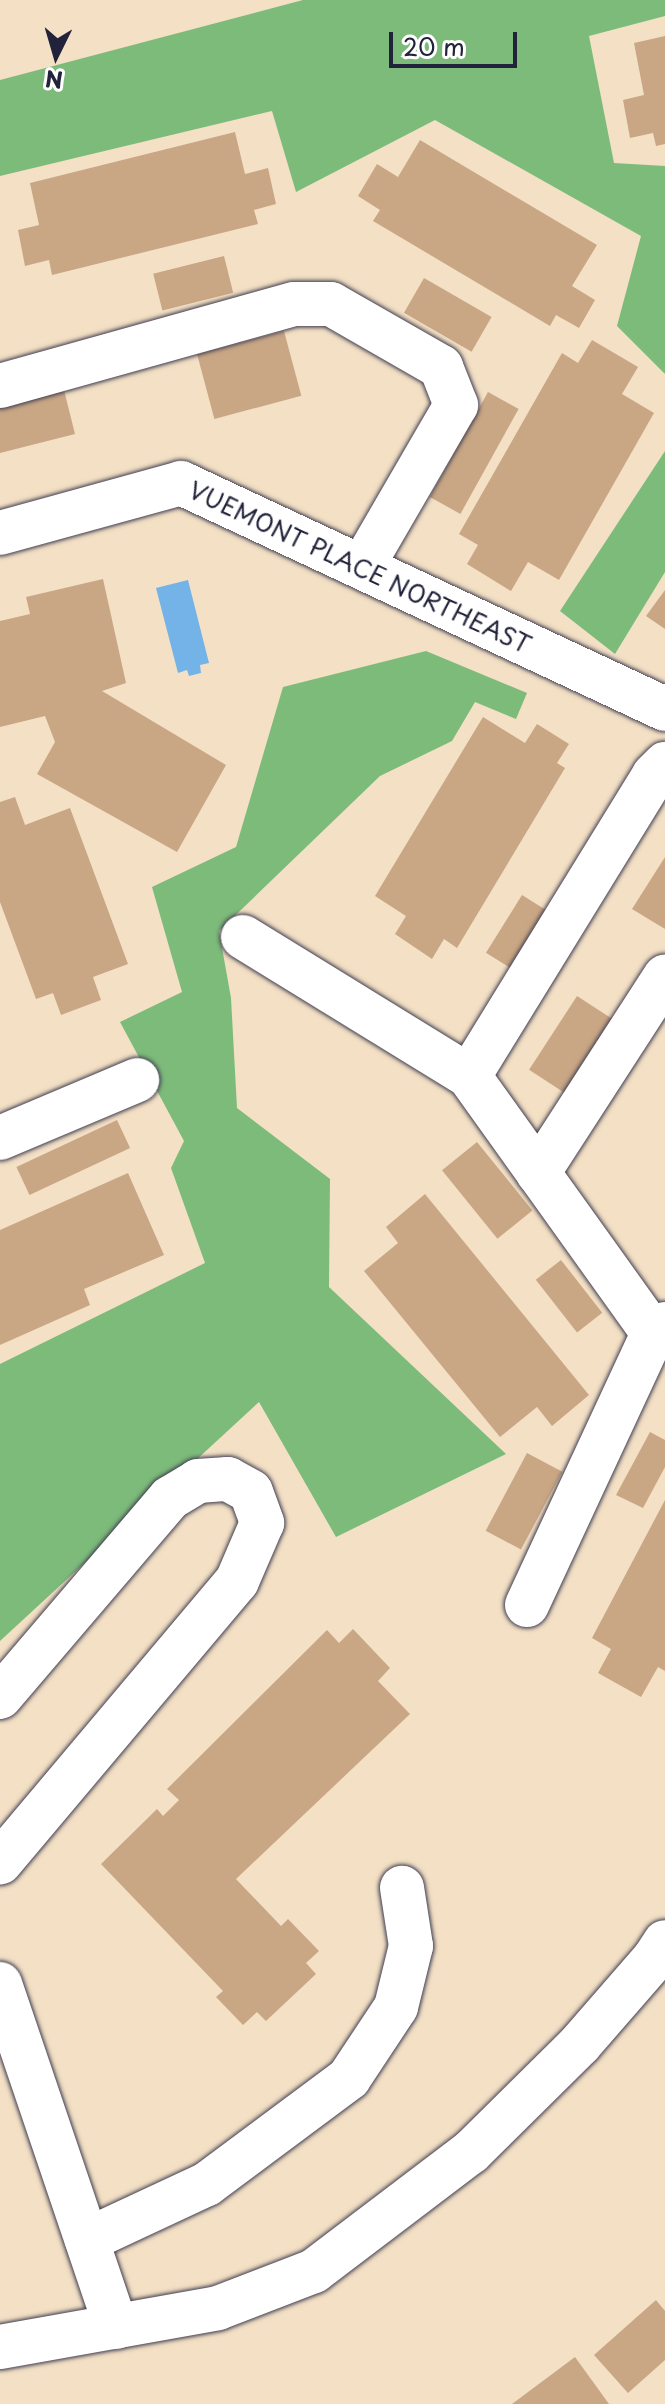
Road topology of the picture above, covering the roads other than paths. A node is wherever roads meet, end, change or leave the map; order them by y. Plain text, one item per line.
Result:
1 (0, 386) edge
2 (0, 533) edge
3 (362, 567) junction
4 (665, 709) edge
5 (665, 764) edge
6 (243, 937) dead end
7 (665, 977) edge
8 (469, 1076) junction
9 (137, 1080) dead end
10 (1, 1133) edge
11 (538, 1173) junction
12 (659, 1328) edge
13 (527, 1605) dead end
14 (0, 1697) edge
15 (0, 1862) edge
16 (402, 1888) dead end
17 (665, 1942) edge
18 (0, 1984) edge
19 (87, 2240) junction
20 (116, 2327) junction
21 (0, 2347) edge

1 - 3 street
2 - 3 street, VUEMONT PLACE NORTHEAST
3 - 4 street, VUEMONT PLACE NORTHEAST
5 - 8 street
6 - 8 street
7 - 11 street
8 - 11 street
9 - 10 street
11 - 12 street
12 - 13 street
14 - 15 street
16 - 19 street
17 - 20 street
18 - 19 street
19 - 20 street
20 - 21 street

